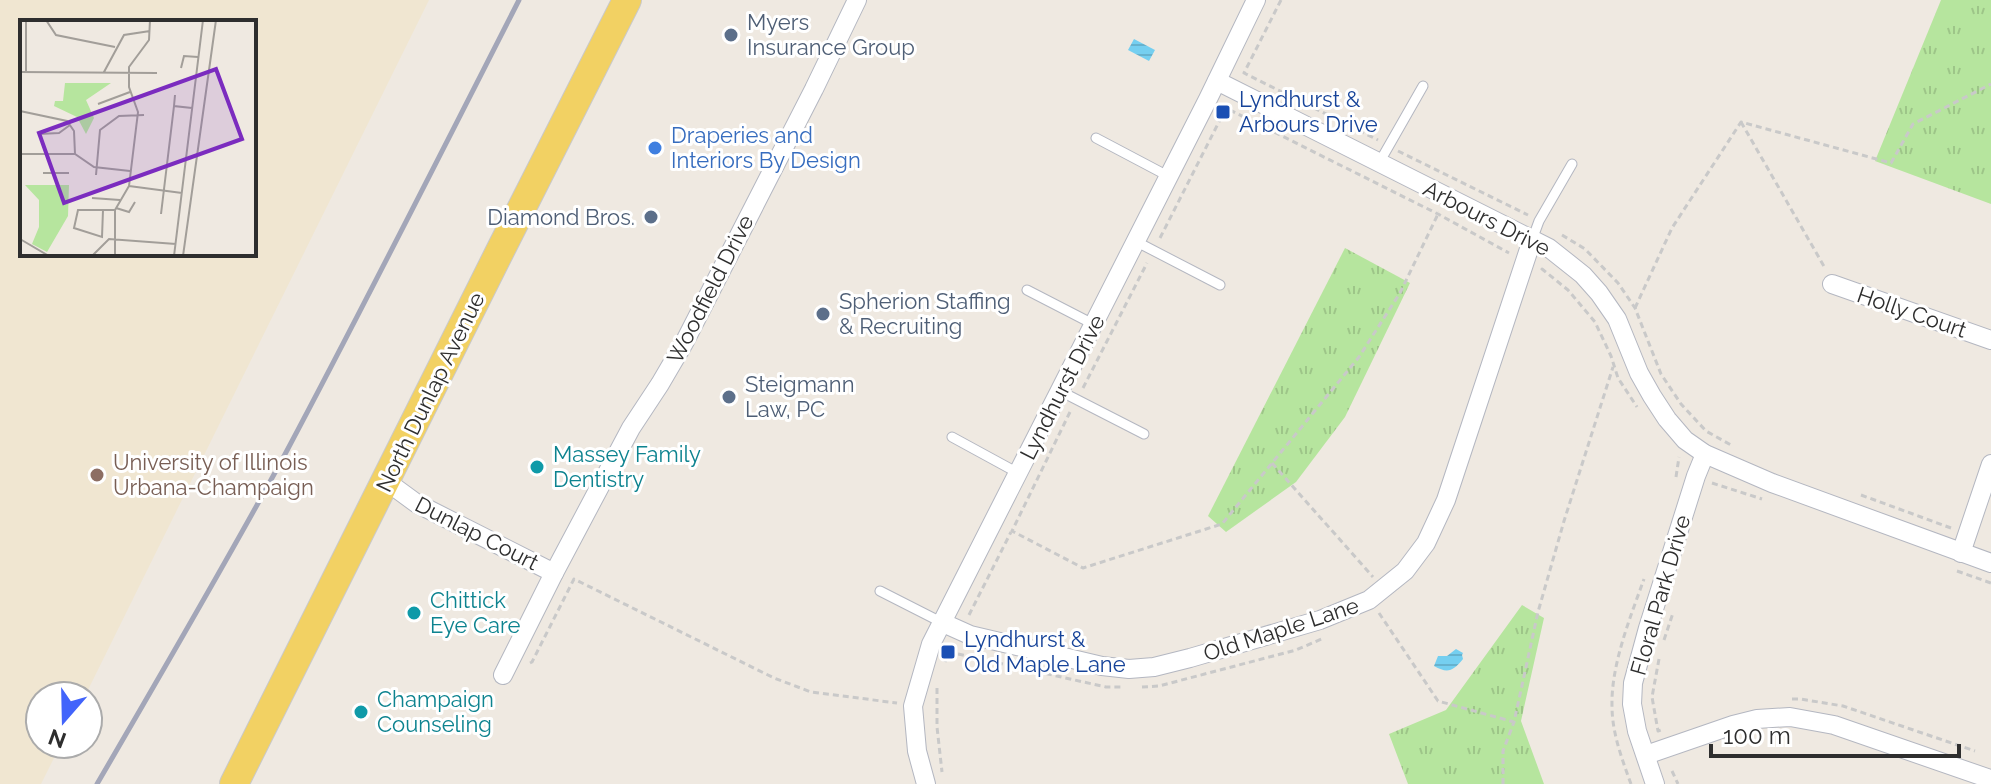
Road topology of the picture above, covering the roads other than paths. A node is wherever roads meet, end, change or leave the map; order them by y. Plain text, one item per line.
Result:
1 (627, 0) edge
2 (857, 0) edge
3 (1256, 0) edge
4 (1217, 81) junction
5 (1423, 86) dead end
6 (1096, 138) dead end
7 (1383, 154) junction
8 (1572, 164) dead end
9 (1168, 176) junction
10 (1532, 240) junction
11 (1135, 241) junction
12 (1832, 284) road end
13 (1220, 285) dead end
14 (1027, 290) dead end
15 (1093, 324) junction
16 (1991, 340) edge
17 (1068, 396) junction
18 (1144, 434) dead end
19 (952, 437) dead end
20 (1705, 454) junction
21 (1991, 464) edge
22 (1018, 473) junction
23 (386, 481) junction
24 (1961, 553) junction
25 (1991, 563) edge
26 (554, 573) junction
27 (880, 591) dead end
28 (941, 622) junction
29 (503, 675) dead end
30 (1646, 755) junction
31 (1990, 779) edge
32 (935, 781) edge
33 (234, 784) edge
34 (1655, 784) edge

1 - 23 main road, North Dunlap Avenue
2 - 26 street, Woodfield Drive
3 - 4 street, Lyndhurst Drive
4 - 7 street, Arbours Drive
4 - 9 street, Lyndhurst Drive
5 - 7 lane
6 - 9 lane
7 - 10 street, Arbours Drive
8 - 10 lane
9 - 11 street, Lyndhurst Drive
10 - 20 street, Arbours Drive
10 - 28 street, Old Maple Lane
11 - 13 lane
11 - 15 street, Lyndhurst Drive
12 - 16 street, Holly Court
14 - 15 lane
15 - 17 street, Lyndhurst Drive
17 - 18 lane
17 - 22 street, Lyndhurst Drive
19 - 22 lane
20 - 24 street, Arbours Drive
20 - 30 street, Floral Park Drive
21 - 24 street
22 - 28 street, Lyndhurst Drive
23 - 26 street, Dunlap Court
23 - 33 main road, North Dunlap Avenue
24 - 25 street, Arbours Drive
26 - 29 street, Dunlap Court
27 - 28 lane
28 - 32 street, Lyndhurst Drive
30 - 31 street
30 - 34 street, Floral Park Drive

